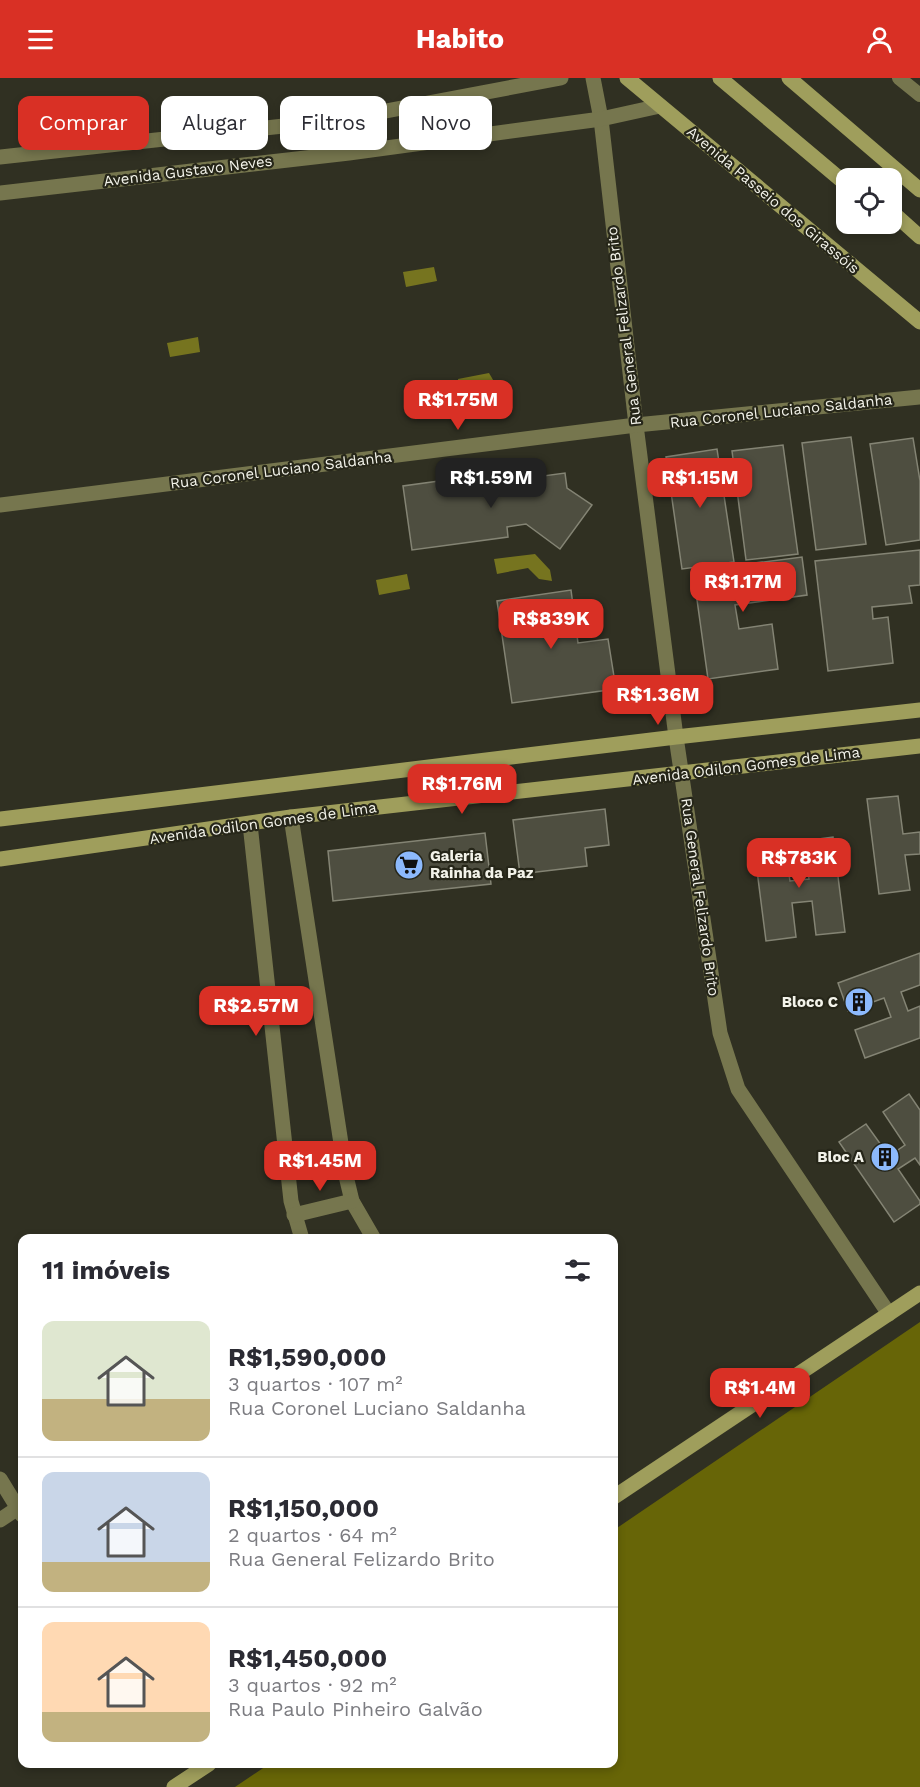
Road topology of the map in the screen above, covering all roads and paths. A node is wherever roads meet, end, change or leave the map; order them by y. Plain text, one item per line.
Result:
1 (561, 78) edge
2 (593, 78) edge
3 (627, 78) edge
4 (720, 78) edge
5 (789, 78) edge
6 (899, 78) edge
7 (920, 95) edge
8 (660, 106) junction
9 (601, 119) junction
10 (796, 142) junction
11 (0, 157) edge
12 (841, 168) edge
13 (836, 176) edge
14 (920, 190) edge
15 (0, 193) edge
16 (902, 221) edge
17 (902, 231) edge
18 (920, 237) edge
19 (920, 246) edge
20 (920, 322) edge
21 (920, 397) edge
22 (636, 425) junction
23 (0, 505) edge
24 (920, 710) edge
25 (676, 737) junction
26 (920, 746) edge
27 (682, 774) junction
28 (291, 817) junction
29 (0, 819) edge
30 (250, 824) junction
31 (0, 859) edge
32 (352, 1201) junction
33 (294, 1215) junction
34 (300, 1234) edge
35 (371, 1234) edge
36 (920, 1293) edge
37 (889, 1314) junction
38 (0, 1479) edge
39 (618, 1494) edge
40 (18, 1508) edge
41 (18, 1512) edge
42 (0, 1520) edge
43 (198, 1768) edge
44 (174, 1787) edge

1 - 11 street
2 - 9 street, Rua General Felizardo Brito
3 - 8 main road, Avenida Passeio dos Girassóis
4 - 10 main road
5 - 14 main road
6 - 7 lane
8 - 9 street, Avenida Gustavo Neves
8 - 20 main road, Avenida Passeio dos Girassóis
9 - 15 street, Avenida Gustavo Neves
9 - 22 street, Rua General Felizardo Brito
10 - 12 main road
10 - 13 main road
16 - 18 main road
17 - 19 main road
21 - 22 street, Rua Coronel Luciano Saldanha
22 - 23 street, Rua Coronel Luciano Saldanha
22 - 25 street, Rua General Felizardo Brito
24 - 25 main road
25 - 27 street, Rua General Felizardo Brito
25 - 29 main road
26 - 27 main road, Avenida Odilon Gomes de Lima
27 - 28 main road, Avenida Odilon Gomes de Lima
27 - 37 street, Rua General Felizardo Brito
28 - 30 main road, Avenida Odilon Gomes de Lima
28 - 32 street
30 - 31 main road, Avenida Odilon Gomes de Lima
30 - 33 street
32 - 33 street
32 - 35 street
33 - 34 street
36 - 37 main road
37 - 39 main road
38 - 40 street
41 - 42 street
43 - 44 main road

